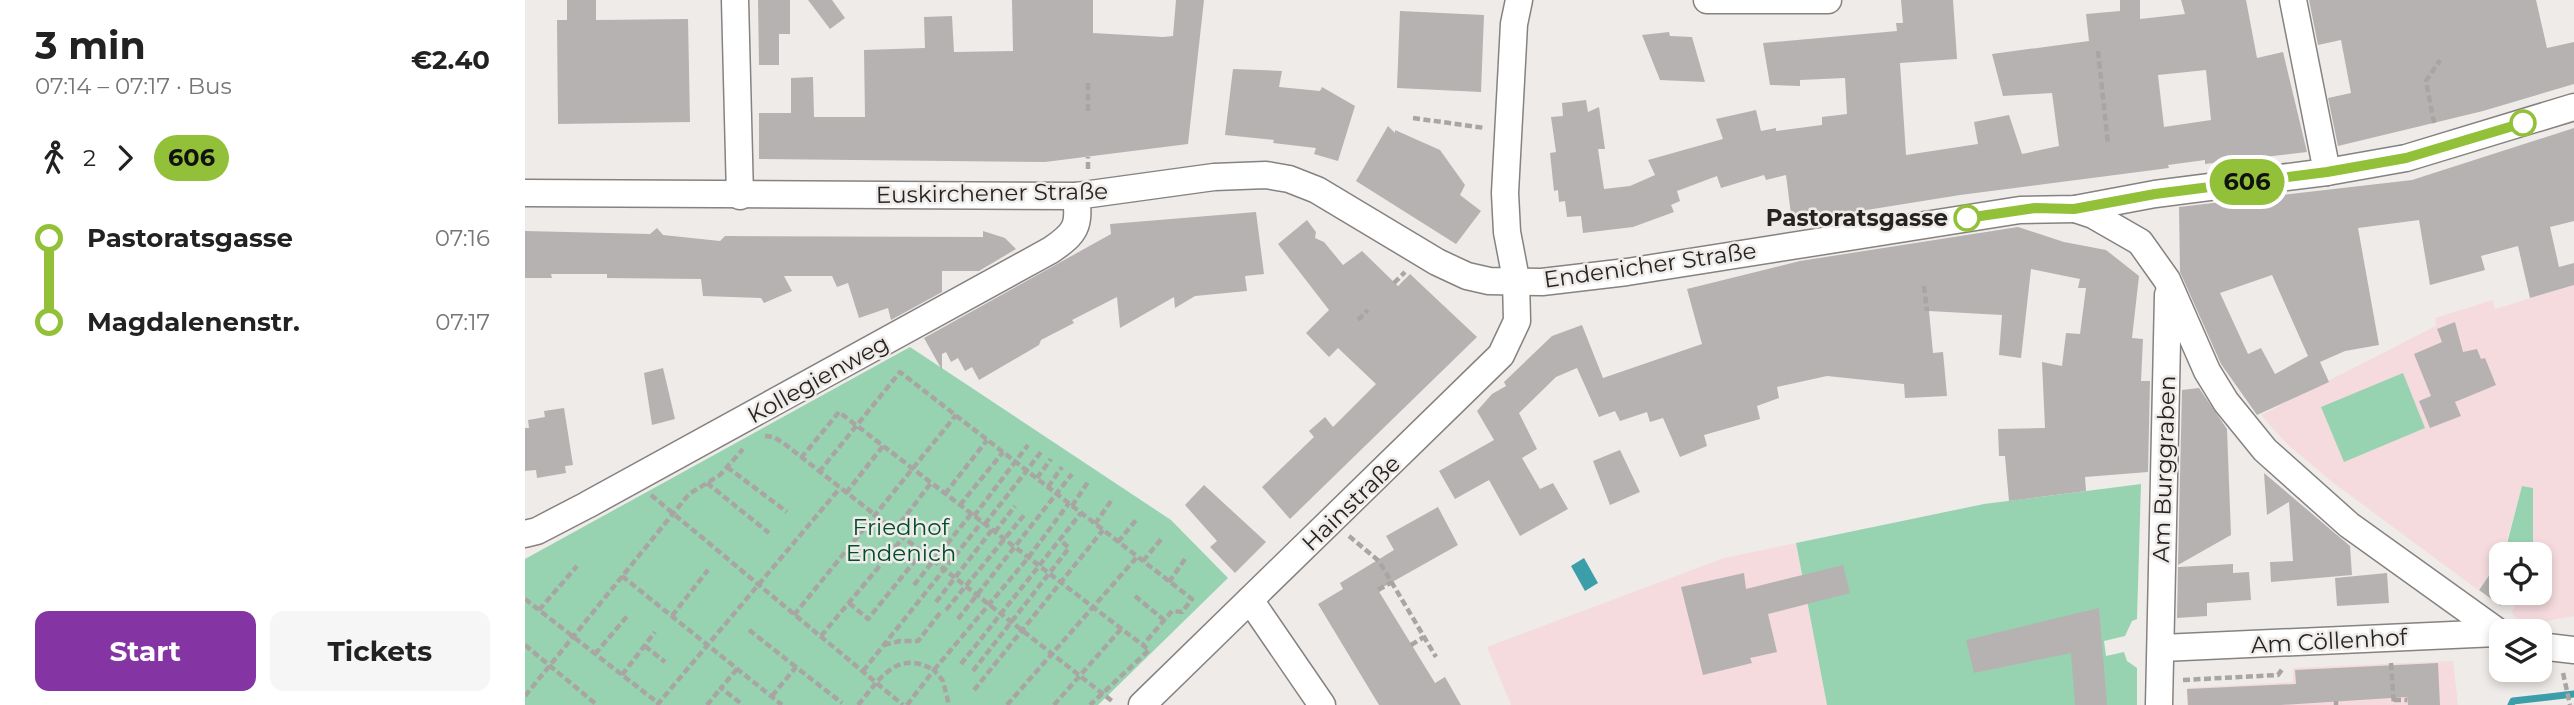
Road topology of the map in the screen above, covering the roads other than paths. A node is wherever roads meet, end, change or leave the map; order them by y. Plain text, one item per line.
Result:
1 (736, 0) edge
2 (1519, 0) edge
3 (1707, 0) edge
4 (1828, 0) edge
5 (2293, 0) edge
6 (2574, 107) edge
7 (2327, 172) junction
8 (525, 193) edge
9 (2155, 194) junction
10 (740, 196) junction
11 (1076, 196) junction
12 (2074, 209) junction
13 (2140, 242) junction
14 (1516, 279) junction
15 (2167, 280) junction
16 (525, 534) edge
17 (1250, 600) junction
18 (2489, 626) edge
19 (2489, 633) edge
20 (2552, 647) edge
21 (2161, 648) junction
22 (2574, 650) edge
23 (2159, 693) edge
24 (1142, 705) edge
25 (1322, 705) edge

1 - 10 street
2 - 14 street, Hainstraße
3 - 4 street
5 - 7 street
6 - 7 street, Endenicher Straße
7 - 9 street, Endenicher Straße
8 - 10 street, Euskirchener Straße
9 - 12 street, Endenicher Straße
9 - 13 street
10 - 11 street, Euskirchener Straße
11 - 14 street, Euskirchener Straße
11 - 16 street, Kollegienweg
12 - 13 street, Endenicher Straße
12 - 14 street, Endenicher Straße
13 - 15 street
14 - 17 street, Hainstraße
15 - 18 street
15 - 21 street, Am Burggraben
17 - 24 street, Hainstraße
17 - 25 street
19 - 21 street, Am Cöllenhof
20 - 22 street
21 - 23 street, Am Burggraben

